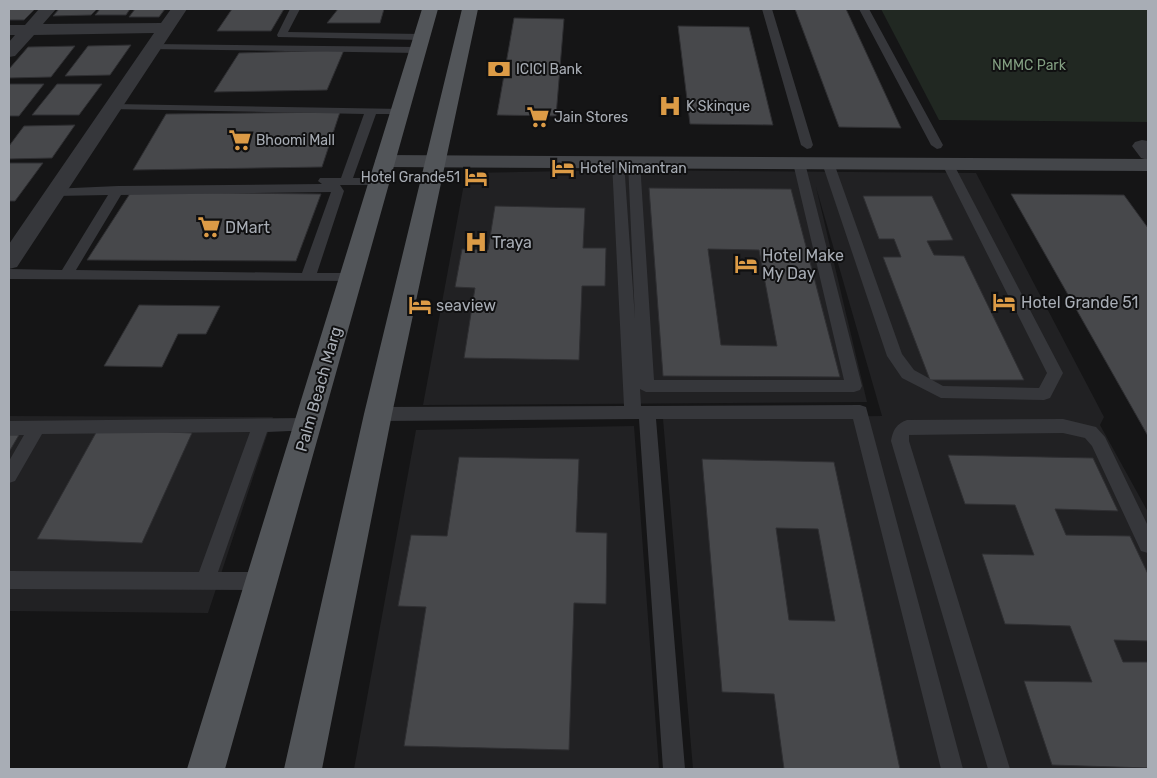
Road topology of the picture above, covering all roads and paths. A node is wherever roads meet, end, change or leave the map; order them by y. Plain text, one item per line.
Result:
1 (48, 9) edge
2 (179, 9) edge
3 (295, 9) edge
4 (430, 9) edge
5 (470, 9) edge
6 (767, 9) edge
7 (864, 9) edge
8 (166, 28) junction
9 (9, 30) edge
10 (30, 30) junction
11 (420, 43) junction
12 (153, 47) junction
13 (9, 52) edge
14 (117, 103) junction
15 (401, 107) junction
16 (371, 111) junction
17 (936, 145) junction
18 (438, 152) junction
19 (1147, 153) edge
20 (803, 154) junction
21 (385, 162) junction
22 (626, 162) junction
23 (828, 163) junction
24 (948, 164) junction
25 (346, 181) junction
26 (60, 186) junction
27 (118, 190) junction
28 (19, 231) edge
29 (9, 261) edge
30 (142, 262) dead end
31 (9, 274) edge
32 (66, 275) junction
33 (133, 276) junction
34 (308, 278) junction
35 (350, 278) junction
36 (640, 413) junction
37 (378, 414) junction
38 (307, 425) junction
39 (261, 426) junction
40 (9, 428) edge
41 (37, 428) junction
42 (9, 476) edge
43 (1148, 545) edge
44 (9, 580) edge
45 (205, 580) junction
46 (261, 581) junction
47 (206, 769) edge
48 (303, 769) edge
49 (674, 769) edge
50 (952, 769) edge
51 (999, 769) edge

1 - 10 street
2 - 8 street
3 - 11 lane
4 - 11 main road, Palm Beach Marg
5 - 18 main road
6 - 20 lane
7 - 17 lane
8 - 10 street
8 - 12 street
9 - 10 street
10 - 13 street
11 - 12 lane
11 - 15 main road, Palm Beach Marg
12 - 14 street
14 - 15 lane
14 - 16 lane
14 - 26 street
15 - 16 lane
15 - 21 main road, Palm Beach Marg
16 - 25 lane
17 - 19 street
17 - 20 street
18 - 20 street
18 - 21 street
18 - 22 street
18 - 37 main road
19 - 24 street
20 - 22 street
20 - 22 lane
20 - 23 street
21 - 25 lane
21 - 35 main road, Palm Beach Marg
22 - 36 lane
23 - 24 street
23 - 24 lane
25 - 26 lane
26 - 27 lane
26 - 28 street
27 - 32 lane
27 - 34 lane
28 - 29 street
30 - 33 lane
31 - 32 lane
32 - 33 lane
33 - 34 lane
34 - 35 lane
35 - 38 main road, Palm Beach Marg
36 - 37 lane
36 - 49 lane
36 - 50 lane
37 - 48 main road
38 - 39 lane
38 - 46 main road, Palm Beach Marg
39 - 41 lane
39 - 45 lane
40 - 41 lane
41 - 42 lane
43 - 51 lane
44 - 45 lane
45 - 46 lane
46 - 47 main road, Palm Beach Marg

